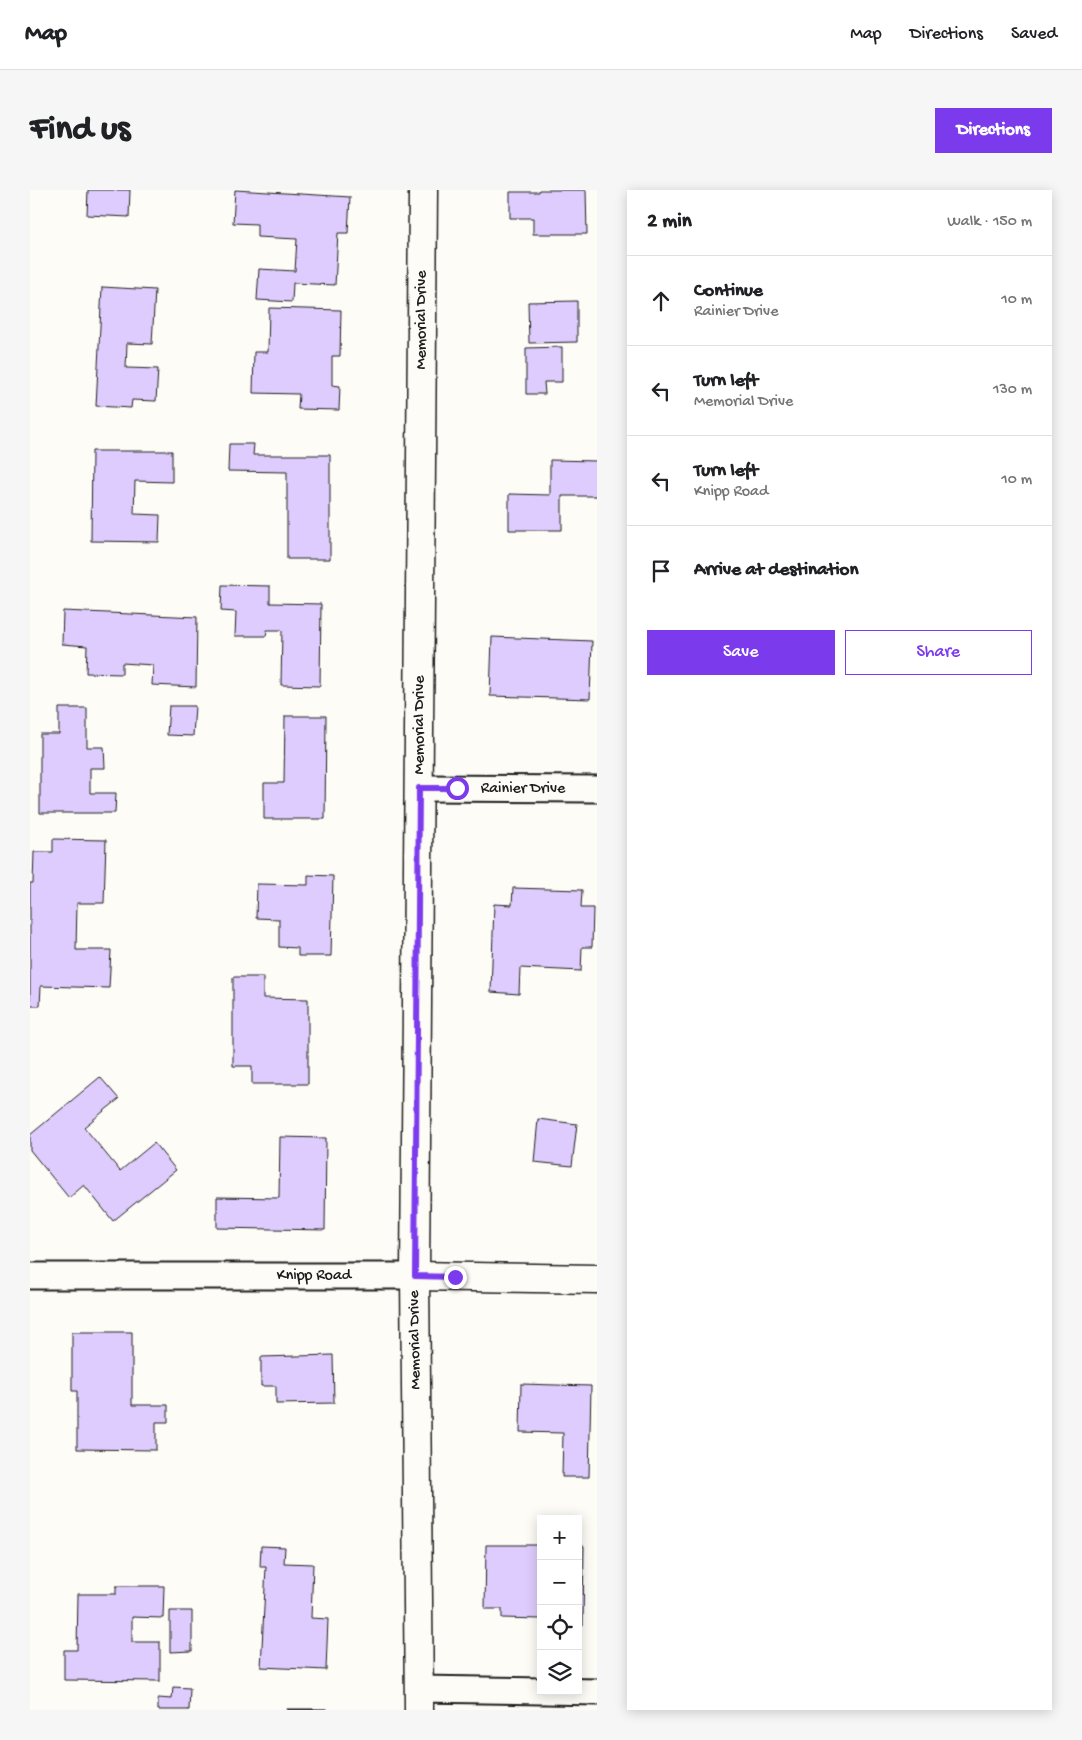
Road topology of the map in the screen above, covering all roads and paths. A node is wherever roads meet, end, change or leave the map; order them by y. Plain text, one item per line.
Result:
1 (422, 190) edge
2 (419, 788) junction
3 (597, 789) edge
4 (30, 1276) edge
5 (415, 1276) junction
6 (597, 1279) edge
7 (537, 1691) edge
8 (582, 1692) edge
9 (597, 1692) edge
10 (419, 1700) edge

1 - 2 street, Memorial Drive
2 - 3 street, Rainier Drive
2 - 5 street, Memorial Drive
4 - 5 street, Knipp Road
5 - 6 street, Knipp Road
5 - 10 street, Memorial Drive
7 - 10 street
8 - 9 street

